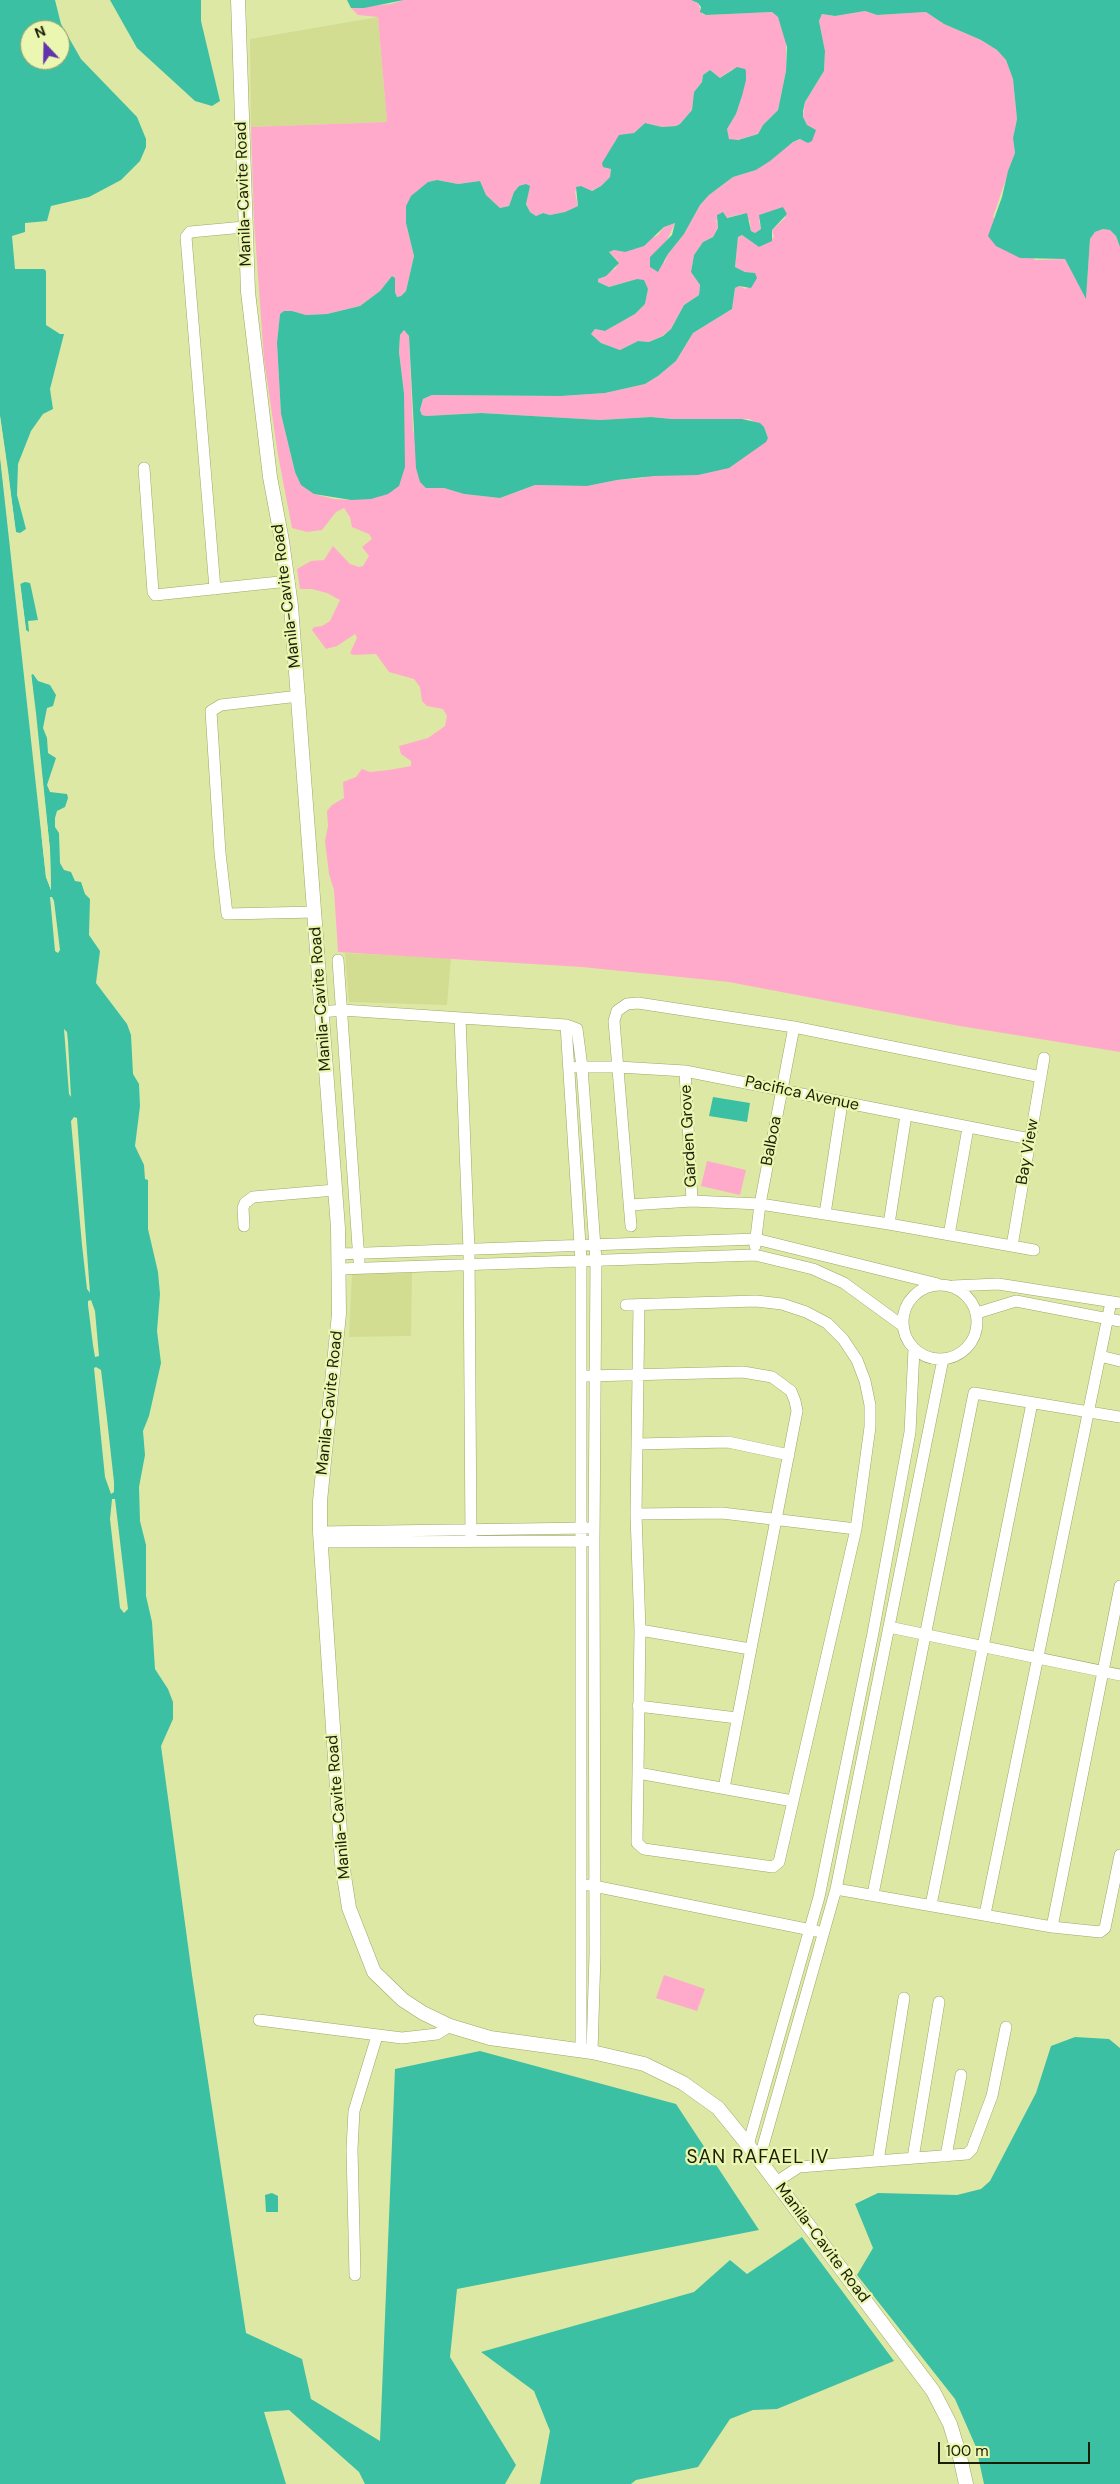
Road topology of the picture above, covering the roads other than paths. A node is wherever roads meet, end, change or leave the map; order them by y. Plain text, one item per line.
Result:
1 (238, 0) edge
2 (244, 227) junction
3 (144, 468) dead end
4 (288, 581) junction
5 (215, 589) junction
6 (298, 696) junction
7 (315, 912) junction
8 (338, 960) dead end
9 (342, 1010) junction
10 (322, 1012) junction
11 (460, 1018) junction
12 (794, 1027) junction
13 (1044, 1058) dead end
14 (576, 1067) junction
15 (619, 1067) junction
16 (685, 1071) junction
17 (1041, 1077) junction
18 (782, 1089) junction
19 (842, 1103) junction
20 (906, 1115) junction
21 (968, 1128) junction
22 (1030, 1139) junction
23 (335, 1190) junction
24 (692, 1201) junction
25 (760, 1204) junction
26 (630, 1205) junction
27 (825, 1214) junction
28 (888, 1224) junction
29 (244, 1226) dead end
30 (631, 1226) dead end
31 (949, 1235) junction
32 (756, 1239) junction
33 (580, 1246) junction
34 (595, 1246) junction
35 (1012, 1246) junction
36 (469, 1250) junction
37 (1034, 1250) dead end
38 (358, 1253) junction
39 (339, 1254) junction
40 (755, 1256) junction
41 (581, 1261) junction
42 (596, 1261) junction
43 (469, 1265) junction
44 (359, 1268) junction
45 (339, 1269) junction
46 (938, 1284) junction
47 (951, 1286) junction
48 (1116, 1302) edge
49 (626, 1305) dead end
50 (639, 1305) junction
51 (977, 1313) junction
52 (1114, 1319) edge
53 (903, 1326) junction
54 (914, 1349) junction
55 (1100, 1356) junction
56 (942, 1359) junction
57 (1120, 1360) edge
58 (637, 1374) junction
59 (596, 1375) junction
60 (581, 1376) junction
61 (1032, 1403) junction
62 (1089, 1412) junction
63 (1120, 1417) edge
64 (637, 1444) junction
65 (788, 1455) junction
66 (636, 1514) junction
67 (777, 1521) junction
68 (580, 1528) junction
69 (594, 1528) junction
70 (856, 1529) junction
71 (471, 1534) junction
72 (892, 1535) junction
73 (320, 1537) junction
74 (905, 1538) junction
75 (580, 1541) junction
76 (594, 1541) junction
77 (1120, 1586) edge
78 (889, 1627) junction
79 (640, 1630) junction
80 (927, 1635) junction
81 (984, 1647) junction
82 (750, 1649) junction
83 (1040, 1658) junction
84 (1104, 1672) junction
85 (1120, 1675) edge
86 (638, 1706) junction
87 (737, 1718) junction
88 (638, 1773) junction
89 (724, 1788) junction
90 (793, 1801) junction
91 (1120, 1855) edge
92 (582, 1884) junction
93 (595, 1886) junction
94 (836, 1889) junction
95 (874, 1894) junction
96 (931, 1905) junction
97 (985, 1914) junction
98 (1052, 1927) junction
99 (809, 1928) junction
100 (824, 1933) junction
101 (904, 1998) dead end
102 (939, 2002) dead end
103 (259, 2020) dead end
104 (450, 2026) junction
105 (1006, 2027) dead end
106 (376, 2036) junction
107 (587, 2051) junction
108 (961, 2075) dead end
109 (748, 2145) junction
110 (946, 2156) junction
111 (913, 2158) junction
112 (759, 2160) junction
113 (878, 2161) junction
114 (776, 2182) junction
115 (355, 2275) dead end
116 (966, 2484) edge

1 - 2 main road, Manila-Cavite Road
2 - 4 main road, Manila-Cavite Road
2 - 5 street
3 - 5 street
4 - 5 street
4 - 6 main road, Manila-Cavite Road
6 - 7 main road, Manila-Cavite Road
6 - 7 street
7 - 10 main road, Manila-Cavite Road
8 - 9 street
9 - 10 street
9 - 11 street
9 - 38 street
10 - 23 main road, Manila-Cavite Road
11 - 14 street
11 - 36 street
12 - 15 street
12 - 17 street
12 - 18 street, Balboa
13 - 17 street, Bay View
14 - 15 street, Pacifica Avenue
14 - 33 street
14 - 34 street
15 - 16 street, Pacifica Avenue
15 - 26 street
16 - 18 street, Pacifica Avenue
16 - 24 street, Garden Grove
17 - 22 street, Bay View
18 - 19 street, Pacifica Avenue
18 - 25 street, Balboa
19 - 20 street, Pacifica Avenue
19 - 27 street
20 - 21 street, Pacifica Avenue
20 - 28 street
21 - 22 street, Pacifica Avenue
21 - 31 street
22 - 35 street, Bay View
23 - 29 street
23 - 39 main road, Manila-Cavite Road
24 - 25 street
24 - 26 street
25 - 27 street
25 - 32 street, Balboa
26 - 30 street
27 - 28 street
28 - 31 street
31 - 35 street
32 - 34 street
32 - 40 street, Balboa
32 - 46 street
33 - 34 street
33 - 36 street
33 - 41 street
34 - 42 street
35 - 37 street
36 - 38 street
36 - 43 street
38 - 39 street
38 - 44 street
39 - 45 main road, Manila-Cavite Road
40 - 42 street
40 - 53 street
41 - 42 street
41 - 43 street
41 - 60 street
42 - 59 street
43 - 44 street
43 - 71 street
44 - 45 street
45 - 73 main road, Manila-Cavite Road
46 - 47 street
46 - 53 street
47 - 48 street
47 - 51 street
48 - 52 street
49 - 50 street
50 - 58 street
50 - 70 street
51 - 52 street
51 - 56 street
52 - 55 street
53 - 54 street
54 - 56 street
54 - 72 street
55 - 57 street
55 - 62 street
56 - 74 street
58 - 59 street
58 - 64 street
58 - 65 street
59 - 60 street
59 - 69 street
60 - 68 street
61 - 62 street
61 - 80 street
61 - 81 street
62 - 63 street
62 - 83 street
64 - 65 street
64 - 66 street
65 - 67 street
66 - 67 street
66 - 79 street
67 - 70 street
67 - 82 street
68 - 69 street
68 - 71 street
68 - 75 street
69 - 76 street
70 - 90 street
71 - 73 street
71 - 75 street
72 - 74 street
72 - 99 street
73 - 104 main road, Manila-Cavite Road
74 - 78 street
75 - 76 street
75 - 92 street
76 - 93 street
77 - 84 street
78 - 80 street
78 - 94 street
79 - 82 street
79 - 86 street
80 - 81 street
80 - 95 street
81 - 83 street
81 - 96 street
82 - 87 street
83 - 84 street
83 - 97 street
84 - 85 street
84 - 98 street
86 - 87 street
86 - 88 street
87 - 89 street
88 - 89 street
88 - 90 street
89 - 90 street
91 - 98 street
92 - 93 street
92 - 107 street
93 - 99 street
93 - 107 street
94 - 95 street
94 - 100 street
95 - 96 street
96 - 97 street
97 - 98 street
99 - 100 street
99 - 109 street
100 - 112 street
101 - 113 street
102 - 111 street
103 - 106 street
104 - 106 street
104 - 107 main road, Manila-Cavite Road
105 - 110 street
106 - 115 street
107 - 109 main road, Manila-Cavite Road
108 - 110 street
109 - 112 main road, Manila-Cavite Road
110 - 111 street
111 - 113 street
112 - 114 main road, Manila-Cavite Road
113 - 114 street
114 - 116 main road, Manila-Cavite Road

